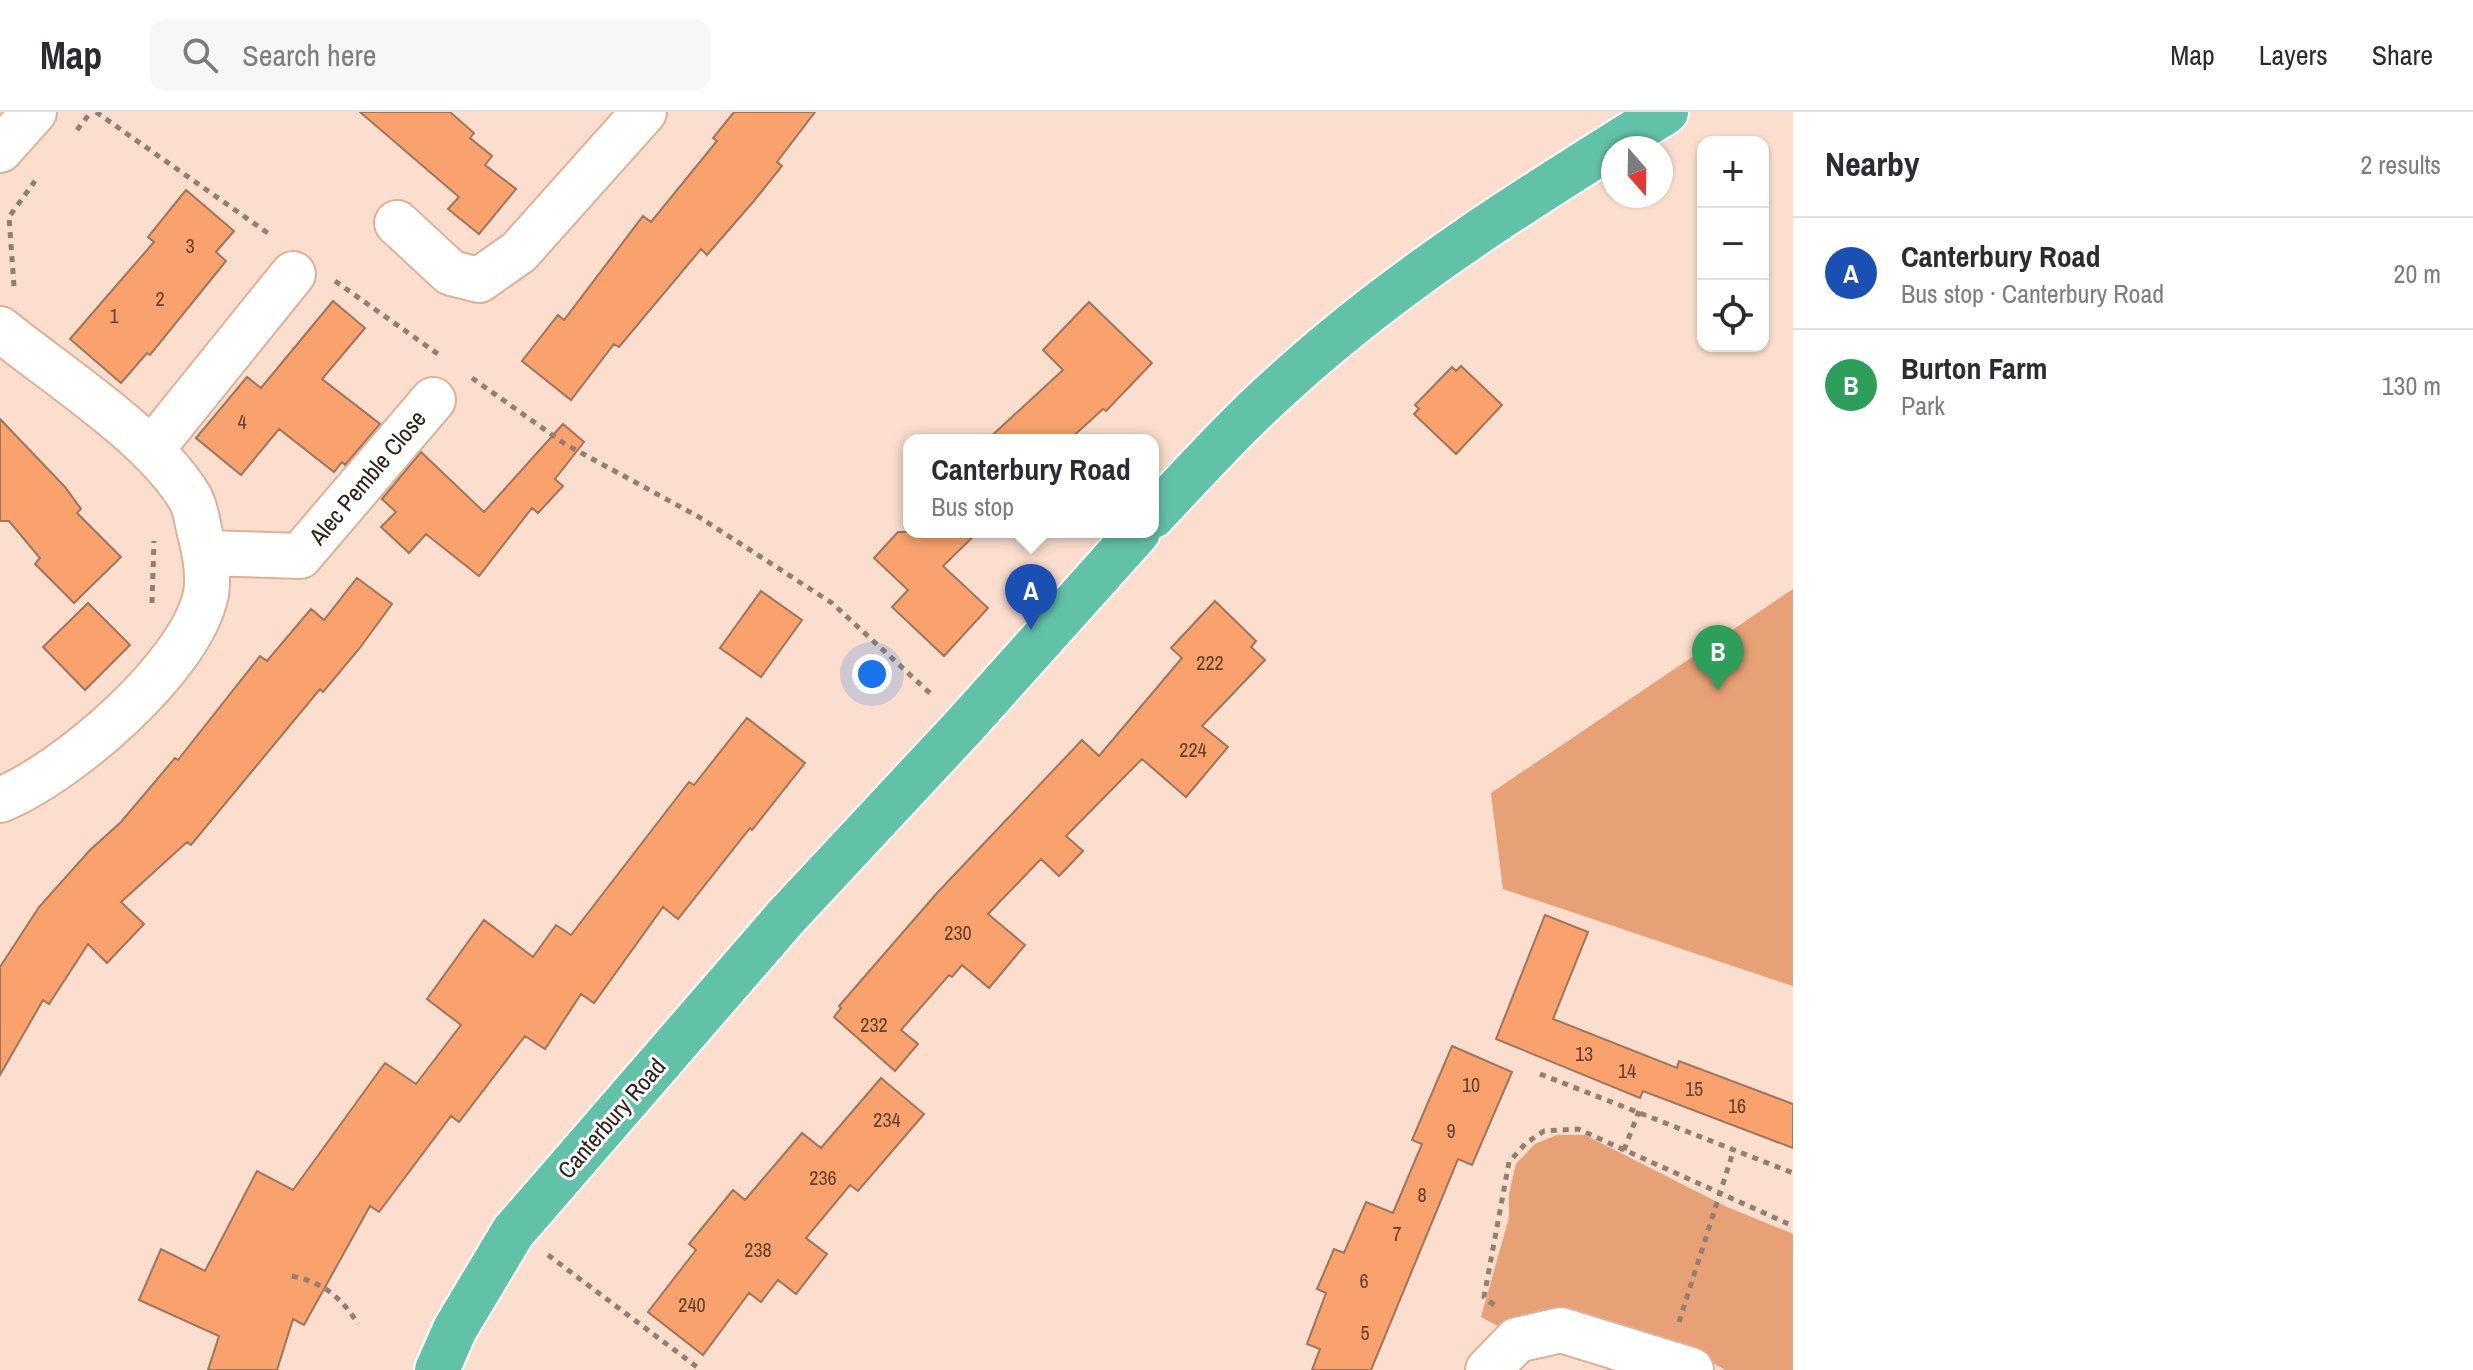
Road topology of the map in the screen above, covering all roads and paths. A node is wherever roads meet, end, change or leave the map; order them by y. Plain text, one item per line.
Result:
1 (34, 112) edge
2 (94, 112) edge
3 (644, 112) edge
4 (1666, 112) edge
5 (73, 134) dead end
6 (0, 150) edge
7 (37, 179) dead end
8 (397, 223) dead end
9 (300, 264) junction
10 (8, 314) edge
11 (447, 377) junction
12 (151, 450) junction
13 (1159, 510) edge
14 (154, 529) dead end
15 (1133, 538) edge
16 (205, 553) junction
17 (180, 646) junction
18 (965, 725) junction
19 (0, 800) edge
20 (1540, 1074) dead end
21 (1639, 1111) junction
22 (1734, 1149) junction
23 (1624, 1150) junction
24 (1793, 1173) edge
25 (1718, 1194) junction
26 (1793, 1226) edge
27 (513, 1232) junction
28 (292, 1276) dead end
29 (358, 1324) dead end
30 (1502, 1355) edge
31 (1679, 1366) edge
32 (437, 1370) edge
33 (701, 1370) edge

1 - 6 street
2 - 5 path
2 - 9 path
3 - 8 street
4 - 13 highway
7 - 10 path
9 - 11 path
9 - 12 street
10 - 12 street
11 - 16 street, Alec Pemble Close
11 - 18 path
12 - 16 street
14 - 17 path
15 - 18 highway, Canterbury Road
16 - 17 street
17 - 19 street
18 - 27 highway, Canterbury Road
20 - 21 path
21 - 22 path
21 - 23 path
22 - 24 path
22 - 25 path
23 - 25 path
23 - 30 path
25 - 26 path
25 - 31 path
27 - 32 highway, Canterbury Road
27 - 33 path
28 - 29 path
30 - 31 street

